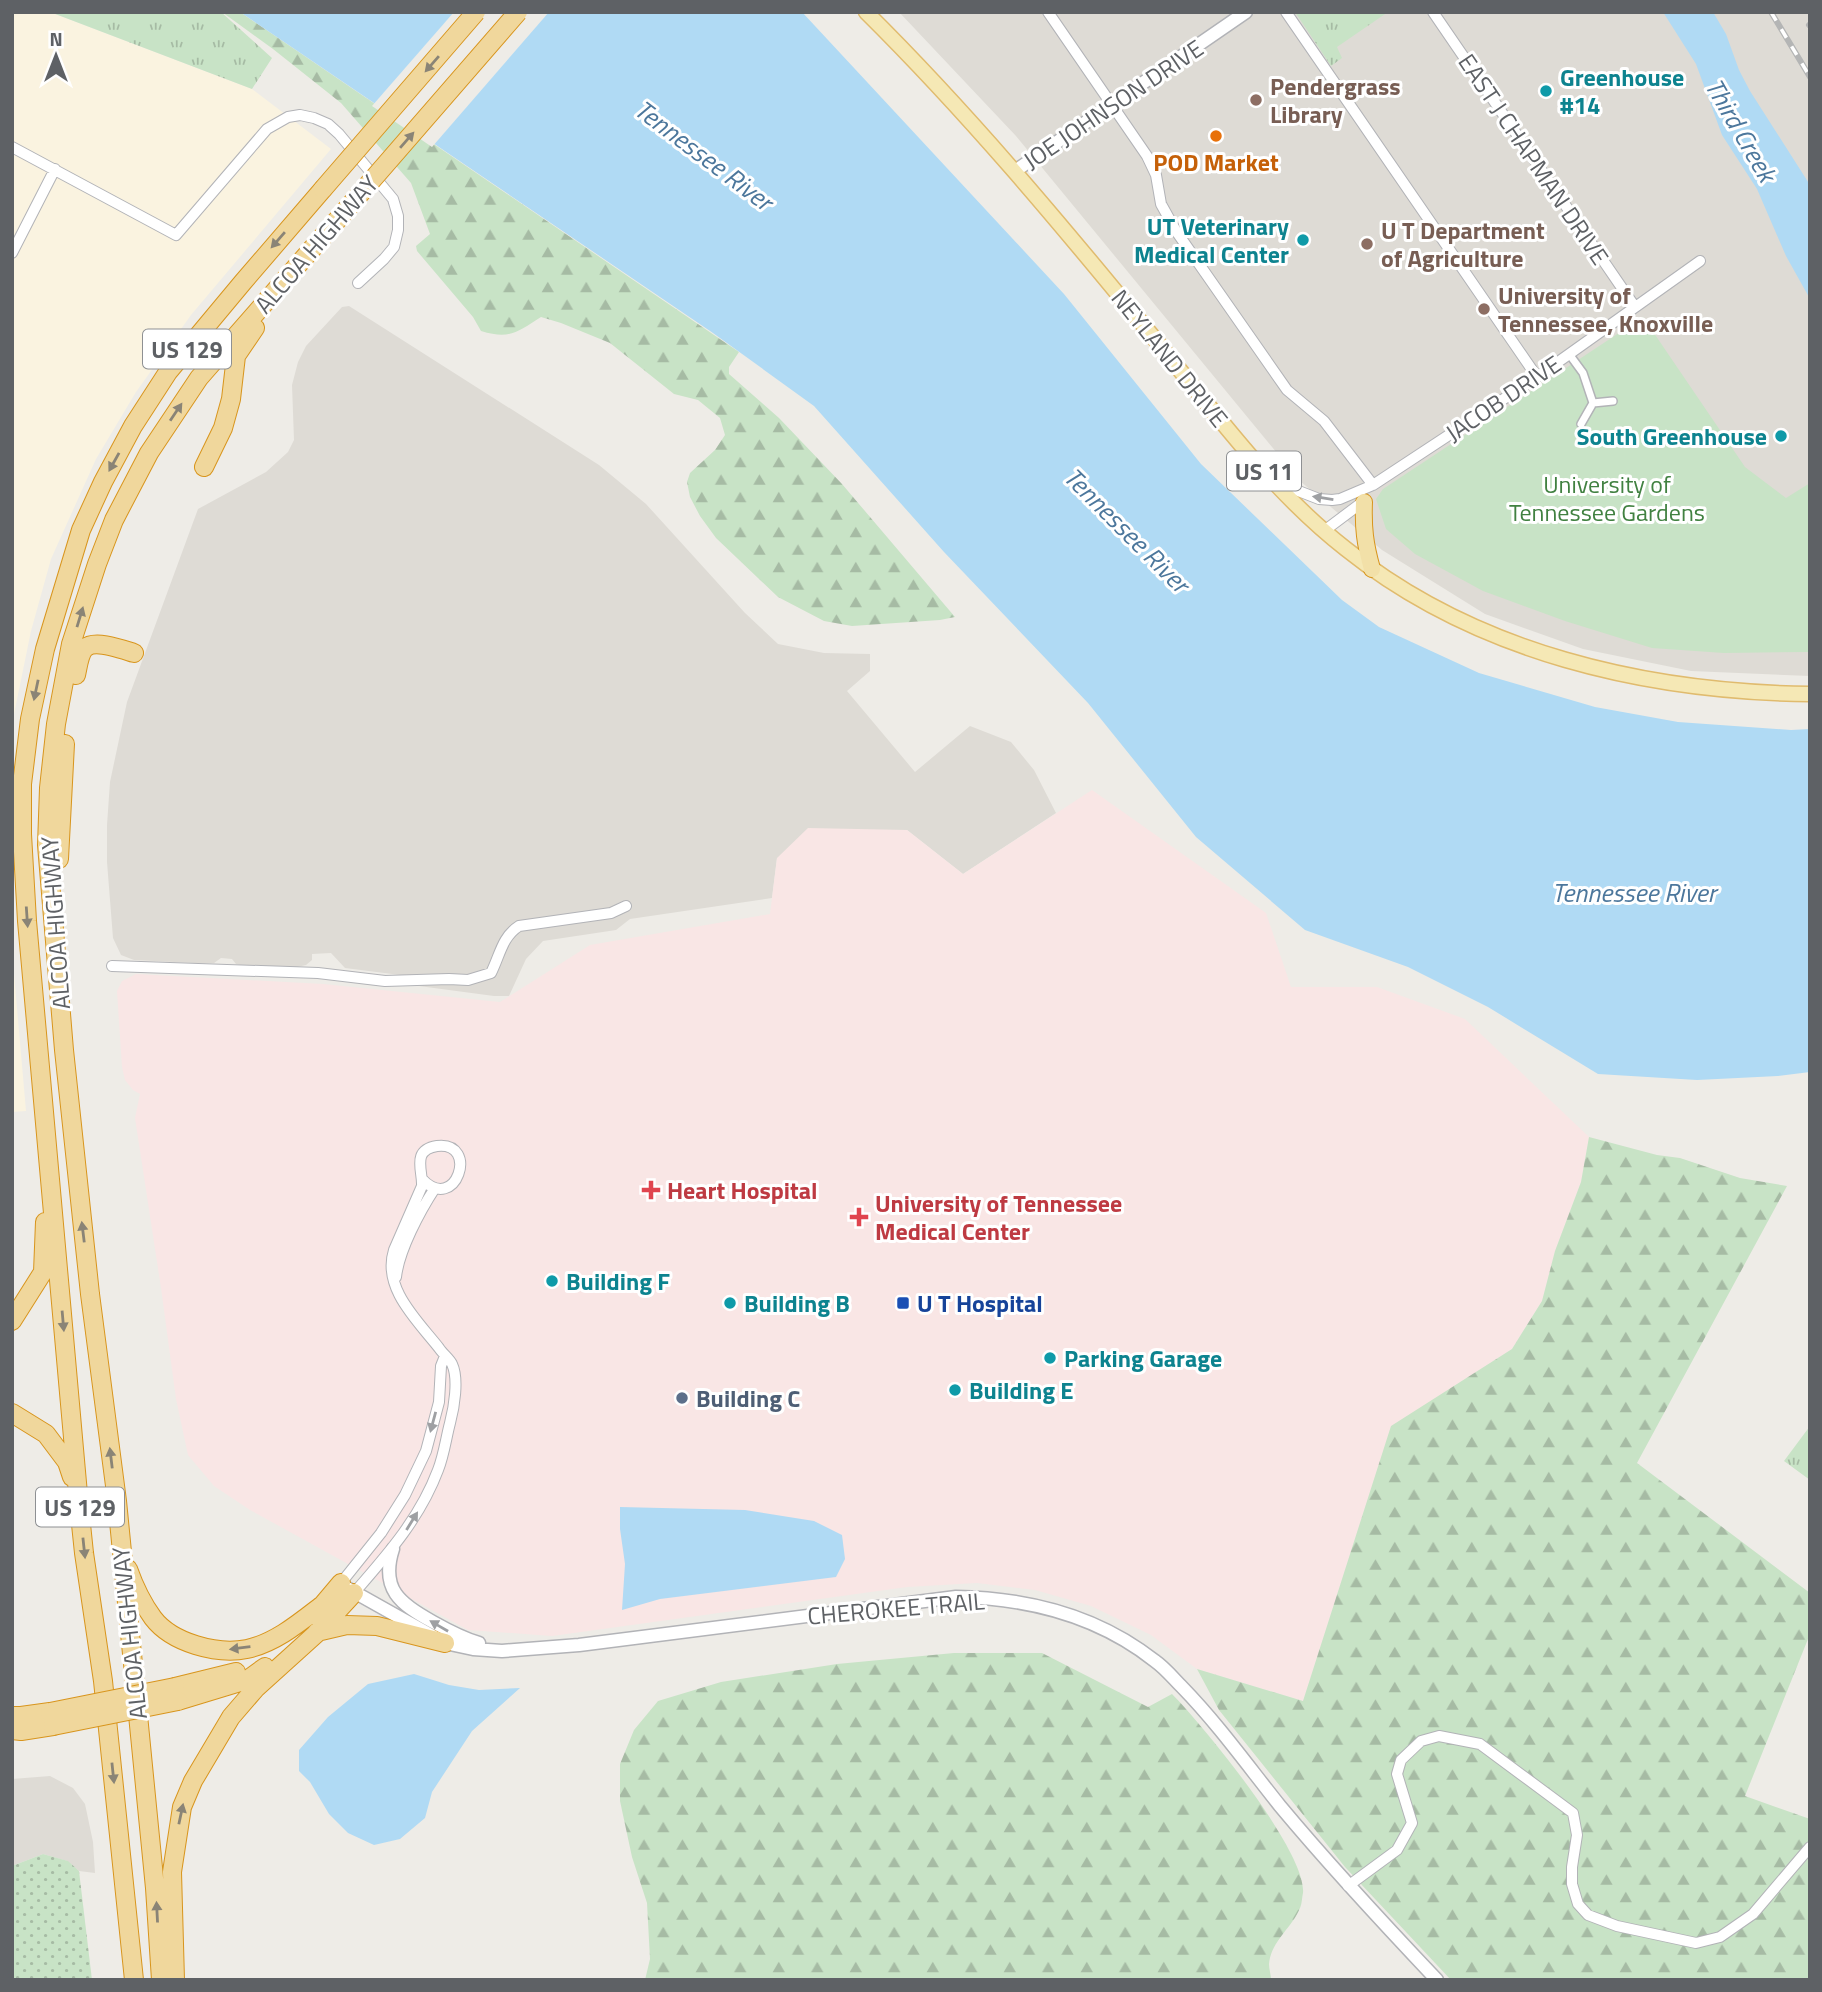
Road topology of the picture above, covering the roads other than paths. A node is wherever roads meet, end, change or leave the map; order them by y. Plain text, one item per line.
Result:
1 (476, 12) edge
2 (518, 12) edge
3 (866, 12) edge
4 (1048, 12) edge
5 (1246, 12) edge
6 (1286, 12) edge
7 (1433, 12) edge
8 (1111, 104) junction
9 (12, 147) edge
10 (55, 169) junction
11 (1014, 171) junction
12 (322, 238) junction
13 (12, 253) edge
14 (1700, 261) dead end
15 (358, 283) dead end
16 (1635, 307) junction
17 (1572, 358) dead end
18 (1537, 377) junction
19 (1613, 401) dead end
20 (1593, 403) junction
21 (1581, 424) dead end
22 (204, 467) dead end
23 (1272, 481) junction
24 (1373, 485) junction
25 (1364, 502) junction
26 (1324, 531) junction
27 (1372, 569) junction
28 (134, 653) dead end
29 (1810, 694) edge
30 (626, 906) dead end
31 (54, 932) junction
32 (111, 966) dead end
33 (37, 1034) junction
34 (422, 1179) junction
35 (435, 1188) junction
36 (396, 1284) junction
37 (12, 1321) edge
38 (445, 1356) junction
39 (12, 1413) edge
40 (79, 1505) junction
41 (393, 1549) junction
42 (121, 1550) junction
43 (347, 1588) junction
44 (321, 1606) junction
45 (318, 1632) junction
46 (445, 1643) junction
47 (502, 1651) junction
48 (176, 1694) junction
49 (12, 1716) edge
50 (51, 1719) junction
51 (12, 1730) edge
52 (1810, 1847) edge
53 (1348, 1886) junction
54 (134, 1980) edge
55 (161, 1980) edge
56 (175, 1980) edge
57 (1437, 1980) edge

1 -> 33 highway, ALCOA HIGHWAY / US 129, bridge
12 -> 2 highway, ALCOA HIGHWAY / US 129, bridge
3 - 11 main road, NEYLAND DRIVE / US 11
4 - 8 street
5 - 8 street, JOE JOHNSON DRIVE
6 - 18 street
7 - 16 street, EAST J CHAPMAN DRIVE
8 - 11 street, JOE JOHNSON DRIVE
8 - 24 street
9 - 10 street
10 - 13 street
10 - 15 street
11 - 23 main road, NEYLAND DRIVE / US 11
12 - 22 highway
31 -> 12 highway, ALCOA HIGHWAY / US 129
14 - 16 street, JACOB DRIVE
16 - 18 street, JACOB DRIVE
17 - 20 street
18 - 24 street, JACOB DRIVE
19 - 20 street
20 - 21 street
24 -> 23 street, JACOB DRIVE
23 - 26 main road, NEYLAND DRIVE / US 11
24 - 25 street, JACOB DRIVE
25 - 26 street, JACOB DRIVE
25 - 27 highway
26 - 27 main road, NEYLAND DRIVE / US 11
27 - 29 main road, NEYLAND DRIVE / US 11
28 - 31 highway
30 - 32 street
42 -> 31 highway, ALCOA HIGHWAY / US 129
33 - 37 highway
33 -> 40 highway, ALCOA HIGHWAY / US 129
34 - 35 street
34 - 35 street
34 - 36 street
35 - 36 street
36 - 38 street
41 -> 38 street
38 -> 43 street
39 - 40 highway
40 -> 54 highway, ALCOA HIGHWAY / US 129
41 - 43 street
47 -> 41 street
44 -> 42 highway
55 -> 42 highway, ALCOA HIGHWAY / US 129
43 - 44 highway
43 - 45 highway
43 - 46 street, CHEROKEE TRAIL
44 - 48 highway
45 - 46 highway
45 - 48 highway
56 -> 45 highway
46 - 47 street, CHEROKEE TRAIL
47 - 53 street, CHEROKEE TRAIL
48 - 50 highway, bridge
49 - 50 highway
50 - 51 highway
52 - 53 street
53 - 57 street, CHEROKEE TRAIL

